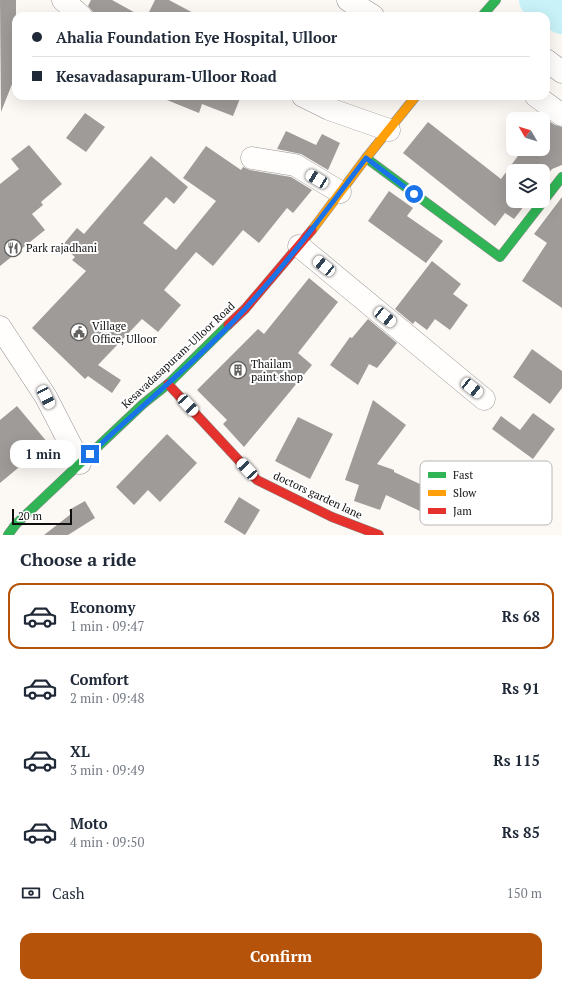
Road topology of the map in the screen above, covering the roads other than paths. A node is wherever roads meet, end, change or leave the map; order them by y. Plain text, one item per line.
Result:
1 (63, 0) edge
2 (348, 0) edge
3 (496, 0) edge
4 (76, 12) edge
5 (367, 12) edge
6 (486, 12) edge
7 (550, 63) edge
8 (562, 72) edge
9 (311, 100) edge
10 (413, 100) edge
11 (541, 100) edge
12 (562, 115) edge
13 (389, 130) junction
14 (252, 158) dead end
15 (366, 158) junction
16 (562, 177) edge
17 (340, 192) junction
18 (299, 246) junction
19 (1, 333) edge
20 (168, 384) junction
21 (484, 399) dead end
22 (80, 463) junction
23 (16, 524) junction
24 (5, 525) dead end
25 (8, 535) edge
26 (379, 535) edge

1 - 4 street
2 - 5 street
3 - 6 main road
7 - 8 street
9 - 13 street
10 - 13 main road, Kesavadasapuram-Ulloor Road
11 - 12 street
13 - 15 main road, Kesavadasapuram-Ulloor Road
14 - 17 street
15 - 16 main road
15 - 17 main road, Kesavadasapuram-Ulloor Road
17 - 18 main road, Kesavadasapuram-Ulloor Road
18 - 20 main road, Kesavadasapuram-Ulloor Road
18 - 21 street
19 - 22 street
20 - 22 main road, Kesavadasapuram-Ulloor Road
20 - 26 main road, doctors garden lane
22 - 23 main road, Kesavadasapuram-Ulloor Road
23 - 24 main road
23 - 25 main road, Kesavadasapuram-Ulloor Road

